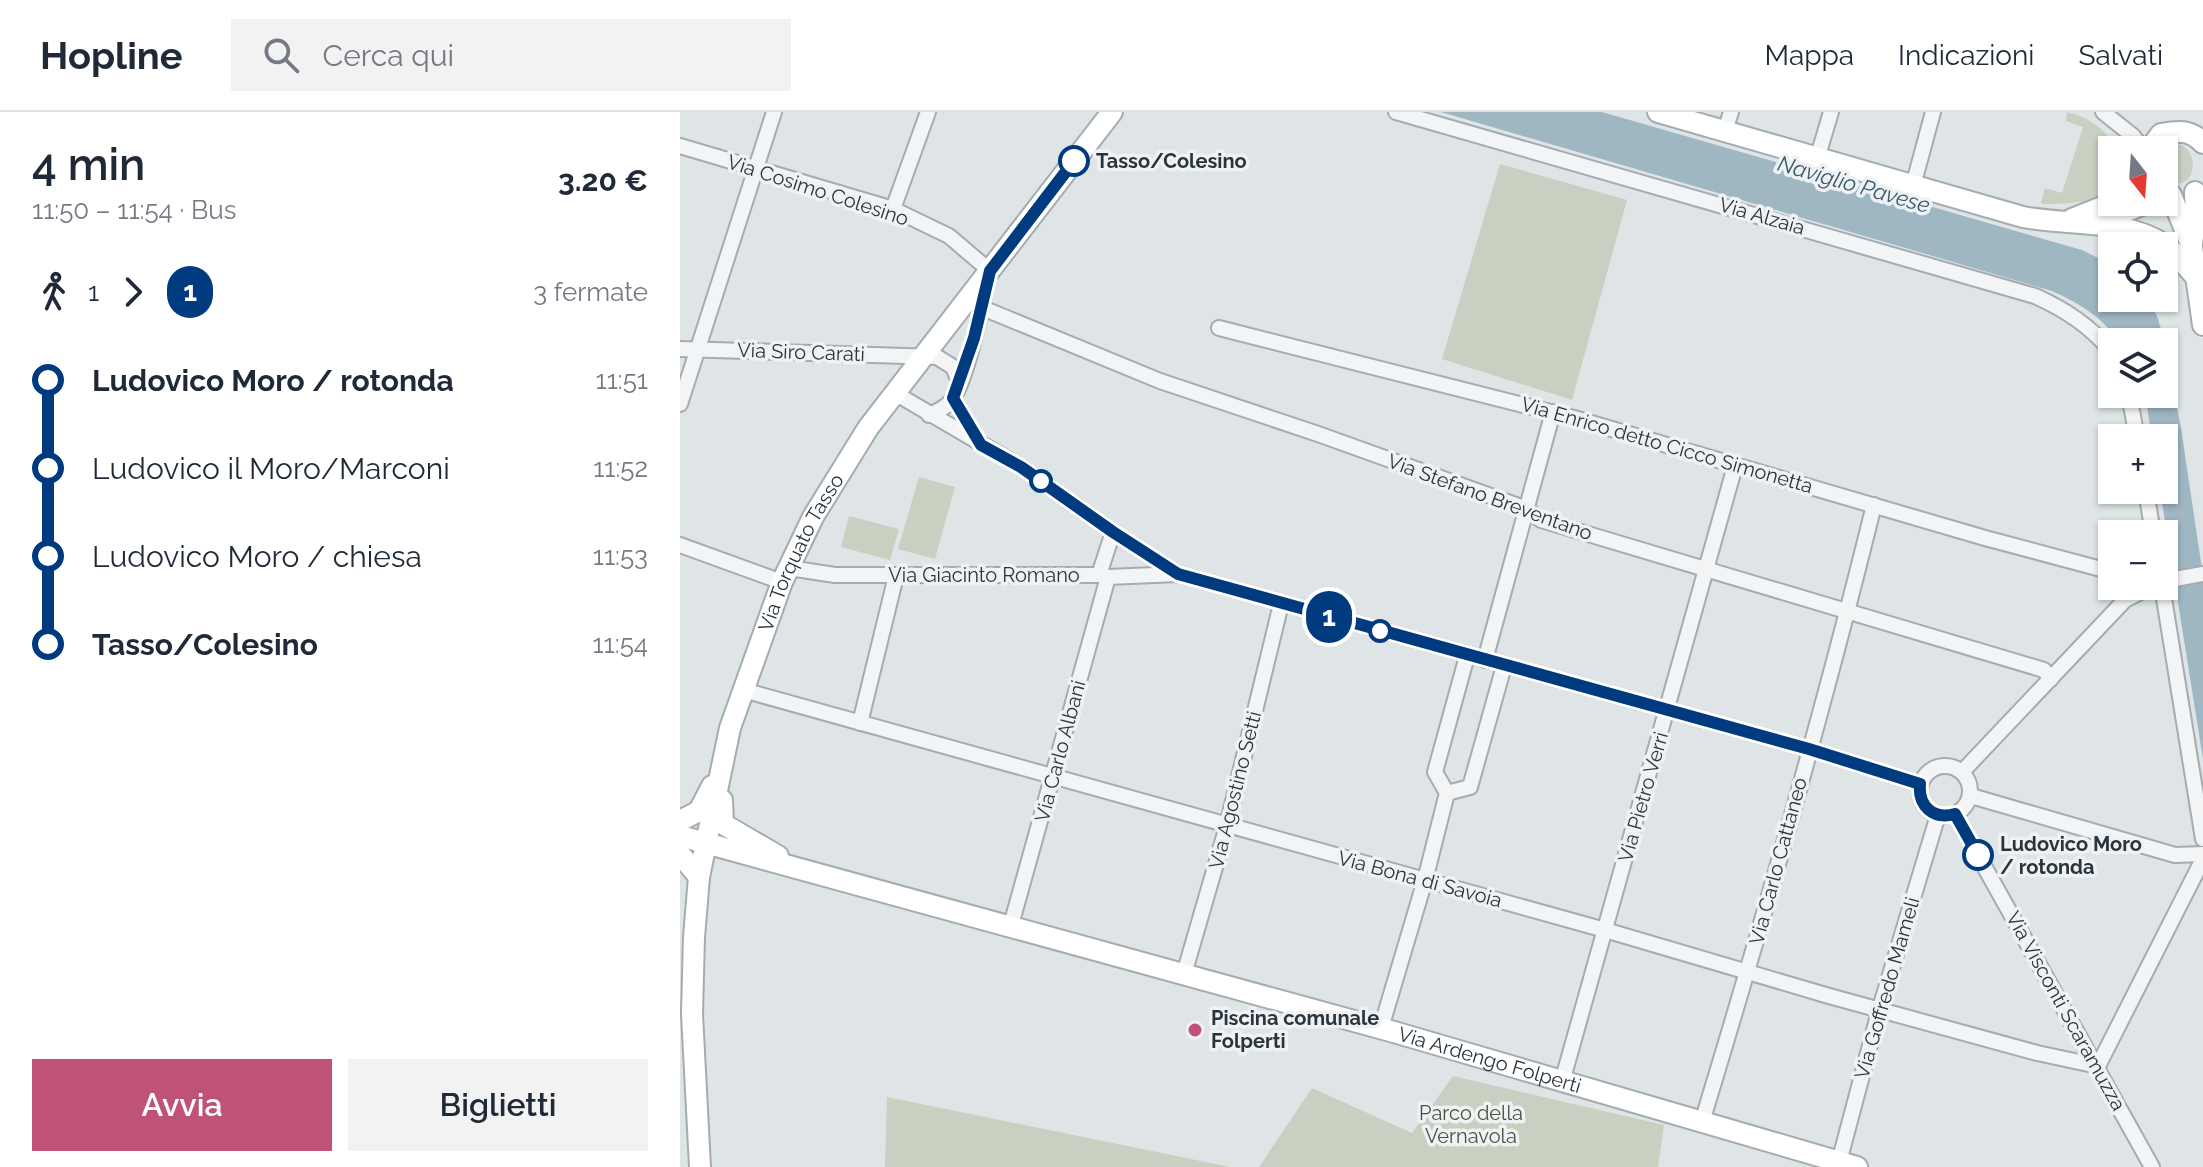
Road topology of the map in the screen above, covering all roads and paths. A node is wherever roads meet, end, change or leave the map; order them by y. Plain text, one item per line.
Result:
1 (774, 112) edge
2 (928, 112) edge
3 (1112, 112) edge
4 (1396, 112) edge
5 (1658, 112) edge
6 (1831, 112) edge
7 (1933, 112) edge
8 (2103, 112) edge
9 (2180, 112) edge
10 (2160, 113) edge
11 (1728, 122) edge
12 (2133, 136) edge
13 (2154, 136) edge
14 (2170, 136) edge
15 (2198, 137) edge
16 (680, 146) edge
17 (1817, 159) junction
18 (756, 170) junction
19 (1913, 186) junction
20 (2199, 188) edge
21 (2178, 196) edge
22 (893, 209) junction
23 (2098, 209) edge
24 (2112, 216) edge
25 (2176, 216) edge
26 (2053, 222) junction
27 (2091, 224) junction
28 (2192, 247) junction
29 (990, 271) junction
30 (2196, 277) junction
31 (980, 307) junction
32 (2203, 325) edge
33 (1219, 328) dead end
34 (2098, 337) edge
35 (680, 349) edge
36 (697, 349) junction
37 (922, 356) junction
38 (959, 382) junction
39 (893, 392) junction
40 (953, 398) junction
41 (680, 404) edge
42 (1553, 412) junction
43 (929, 415) junction
44 (981, 445) junction
45 (1735, 466) junction
46 (1874, 505) junction
47 (1527, 509) junction
48 (1113, 532) junction
49 (680, 545) edge
50 (2098, 568) edge
51 (1706, 569) junction
52 (1178, 574) junction
53 (2203, 574) edge
54 (786, 575) junction
55 (896, 576) junction
56 (1104, 576) junction
57 (2178, 579) edge
58 (2125, 600) edge
59 (2169, 600) edge
60 (1281, 604) junction
61 (1848, 612) junction
62 (1467, 656) junction
63 (1485, 660) junction
64 (1504, 666) junction
65 (2051, 679) junction
66 (743, 690) junction
67 (1667, 710) junction
68 (860, 723) junction
69 (1809, 749) junction
70 (721, 768) junction
71 (1962, 772) junction
72 (1053, 778) junction
73 (1920, 784) junction
74 (1447, 793) junction
75 (1971, 796) junction
76 (1955, 814) junction
77 (1938, 815) junction
78 (680, 821) edge
79 (1227, 826) junction
80 (680, 836) edge
81 (2203, 839) edge
82 (707, 845) junction
83 (680, 854) edge
84 (2203, 857) edge
85 (799, 868) junction
86 (699, 877) junction
87 (1425, 880) junction
88 (1011, 925) junction
89 (1605, 930) junction
90 (1747, 972) junction
91 (1184, 974) junction
92 (1880, 1008) junction
93 (1381, 1028) junction
94 (2098, 1066) junction
95 (1562, 1082) junction
96 (1702, 1122) junction
97 (1848, 1164) edge
98 (700, 1167) edge
99 (2152, 1167) edge

1 - 18 street
2 - 22 street
3 - 29 street, Via Torquato Tasso
4 - 34 street, Via Alzaia
5 - 11 street
6 - 17 street
7 - 19 street
8 - 12 street
9 - 15 street
10 - 13 street
11 - 17 street
14 - 15 street
16 - 18 street, Via Cosimo Colesino
17 - 19 street
18 - 22 street, Via Cosimo Colesino
18 - 36 street
19 - 26 street
20 - 21 street
20 - 28 street
22 - 29 street, Via Cosimo Colesino
23 - 26 street
24 - 27 street
25 - 28 street
26 - 27 street
27 - 30 street
28 - 30 street
29 - 31 street, Via Torquato Tasso
29 - 37 street, Via Torquato Tasso
30 - 32 street
31 - 38 street, Via Torquato Tasso
31 - 47 street, Via Stefano Breventano
33 - 42 street, Via Enrico detto Cicco Simonetta
35 - 36 street, Via Siro Carati
36 - 37 street, Via Siro Carati
36 - 41 street
37 - 38 street
37 - 39 street, Via Torquato Tasso
38 - 40 street, Via Torquato Tasso
39 - 43 street
39 - 54 street, Via Torquato Tasso
40 - 43 street
40 - 44 street
42 - 45 street, Via Enrico detto Cicco Simonetta
42 - 47 street
43 - 44 street
44 - 48 street
45 - 46 street, Via Enrico detto Cicco Simonetta
45 - 51 street, Via Pietro Verri
46 - 50 street, Via Enrico detto Cicco Simonetta
46 - 61 street, Via Carlo Cattaneo
47 - 51 street, Via Stefano Breventano
47 - 63 street
48 - 52 street
48 - 56 street, Via Carlo Albani
49 - 54 street, Via Giacinto Romano
51 - 61 street, Via Stefano Breventano
51 - 67 street, Via Pietro Verri
52 - 56 street, Via Giacinto Romano
52 - 60 street
53 - 57 street
54 - 55 street, Via Giacinto Romano
54 - 66 street, Via Torquato Tasso
55 - 56 street, Via Giacinto Romano
55 - 68 street
56 - 72 street, Via Carlo Albani
58 - 65 street
59 - 81 street
60 - 62 street
60 - 79 street, Via Agostino Setti
61 - 65 street, Via Stefano Breventano
61 - 69 street, Via Carlo Cattaneo
62 - 63 street
62 - 74 street
63 - 64 street
64 - 67 street
64 - 74 street
65 - 71 street
66 - 68 street, Via Bona di Savoia
66 - 70 street, Via Torquato Tasso
67 - 69 street
67 - 89 street, Via Pietro Verri
68 - 72 street, Via Bona di Savoia
69 - 73 street
69 - 90 street, Via Carlo Cattaneo
70 - 78 street, Via Torquato Tasso
70 - 82 street, Via Torquato Tasso
70 - 85 street, Via Ardengo Folperti
71 - 73 street
71 - 75 street
72 - 79 street, Via Bona di Savoia
72 - 88 street, Via Carlo Albani
73 - 77 street
74 - 87 street
75 - 76 street
75 - 84 street
76 - 77 street
76 - 94 street, Via Visconti Scaramuzza
77 - 92 street, Via Goffredo Mameli
79 - 87 street, Via Bona di Savoia
79 - 91 street, Via Agostino Setti
80 - 82 street, Via Ardengo Folperti
82 - 85 street, Via Ardengo Folperti
82 - 86 street, Via Torquato Tasso
83 - 86 street
84 - 94 street
85 - 88 street, Via Ardengo Folperti
86 - 98 street, Via Torquato Tasso
87 - 89 street, Via Bona di Savoia
87 - 93 street
88 - 91 street, Via Ardengo Folperti
89 - 90 street, Via Bona di Savoia
89 - 95 street, Via Pietro Verri
90 - 92 street, Via Bona di Savoia
90 - 96 street, Via Carlo Cattaneo
91 - 93 street, Via Ardengo Folperti
92 - 94 street, Via Bona di Savoia
92 - 97 street, Via Goffredo Mameli
93 - 95 street, Via Ardengo Folperti
94 - 99 street, Via Visconti Scaramuzza
95 - 96 street, Via Ardengo Folperti
96 - 97 street, Via Ardengo Folperti

